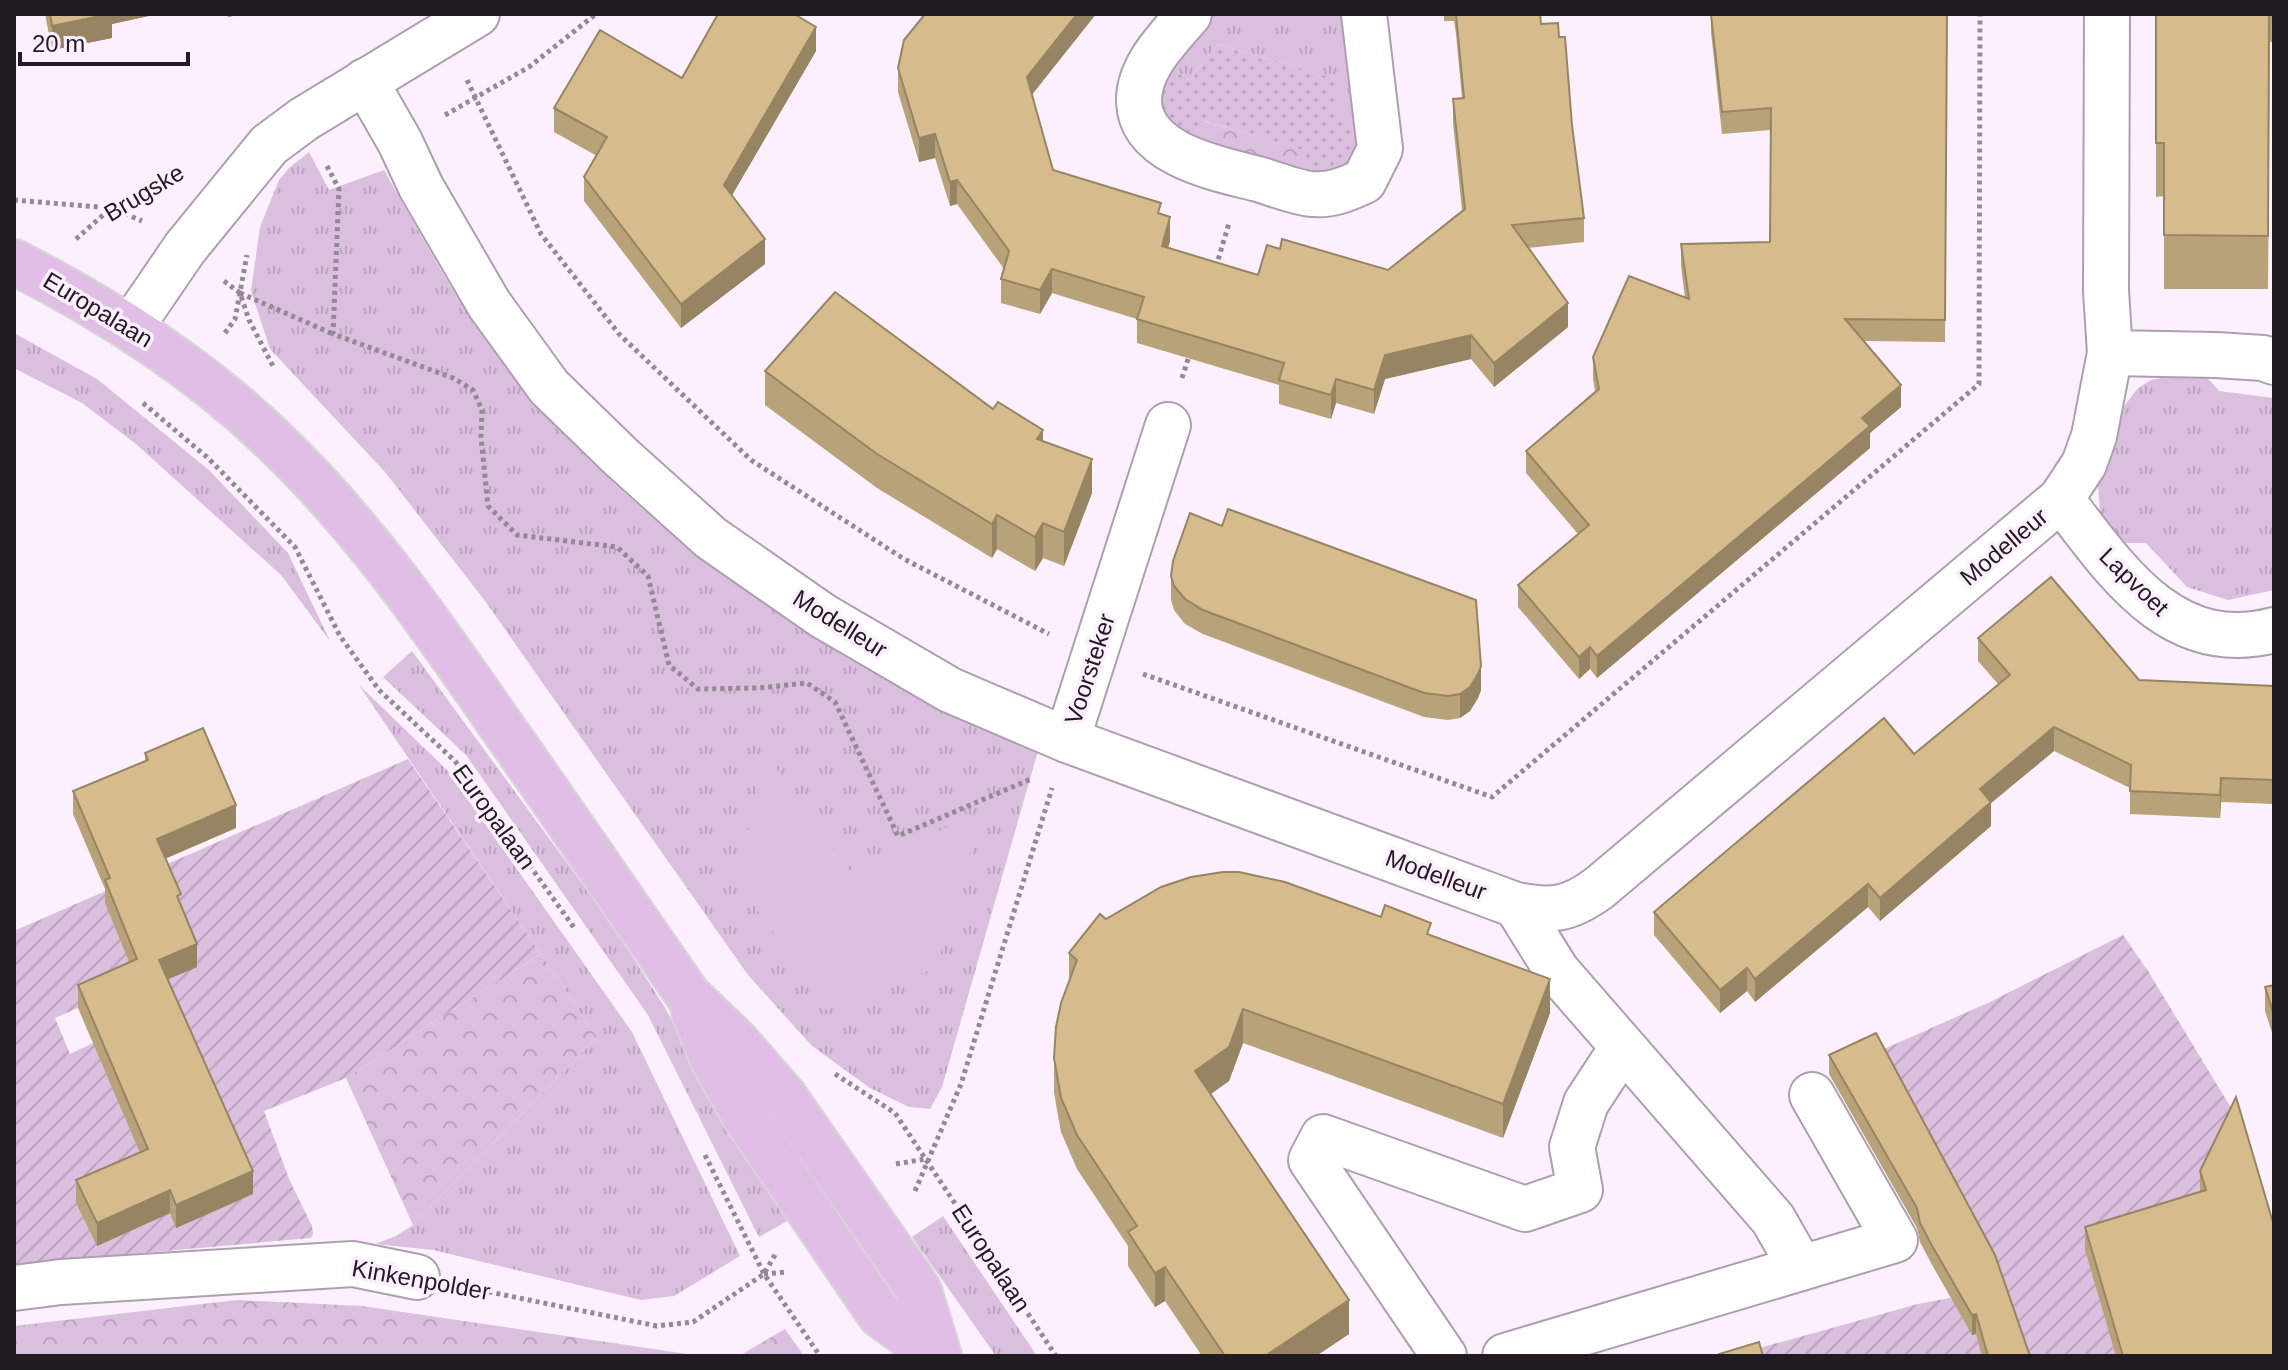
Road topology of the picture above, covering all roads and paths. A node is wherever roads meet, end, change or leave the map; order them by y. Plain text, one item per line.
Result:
1 (477, 14) edge
2 (596, 14) edge
3 (1189, 14) edge
4 (1364, 14) edge
5 (1980, 14) edge
6 (2107, 14) edge
7 (365, 81) junction
8 (304, 119) junction
9 (178, 172) dead end
10 (1244, 176) junction
11 (248, 249) dead end
12 (14, 262) edge
13 (1213, 278) edge
14 (53, 282) junction
15 (240, 293) junction
16 (131, 327) junction
17 (333, 334) junction
18 (1190, 352) edge
19 (2110, 353) junction
20 (2274, 362) edge
21 (193, 372) junction
22 (1168, 425) joint
23 (2061, 499) junction
24 (2274, 630) edge
25 (1094, 657) junction
26 (1067, 740) junction
27 (1516, 905) junction
28 (579, 935) dead end
29 (1622, 1048) junction
30 (1812, 1095) dead end
31 (700, 1146) dead end
32 (926, 1159) joint
33 (1801, 1268) junction
34 (764, 1274) junction
35 (417, 1277) joint
36 (14, 1288) edge
37 (820, 1356) edge
38 (937, 1356) edge
39 (1056, 1356) edge
40 (1444, 1356) edge
41 (1505, 1356) edge

1 - 7 street
2 - 25 path
3 - 10 street
4 - 10 street
5 - 25 path
6 - 19 street, Modelleur
7 - 8 street
7 - 26 street, Modelleur
8 - 16 street
8 - 17 path
9 - 14 path, Brugske
10 - 13 path
11 - 15 path
12 - 14 main road, Europalaan
14 - 16 main road, Europalaan
15 - 17 path
15 - 21 path
16 - 21 main road, Europalaan
17 - 26 path
18 - 22 path
19 - 20 street
19 - 23 street, Modelleur
21 - 28 path, Europalaan
21 - 38 main road, Europalaan
22 - 25 street, Voorsteker
23 - 24 street, Lapvoet
23 - 27 street, Modelleur
25 - 26 street, Voorsteker
26 - 27 street, Modelleur
26 - 32 path, Voorsteker
27 - 29 street, Modelleur
29 - 33 street, Modelleur
29 - 40 street
30 - 33 street
31 - 34 path
32 - 39 path, Europalaan
33 - 41 street
34 - 35 path, Kinkenpolder
34 - 37 path
35 - 36 street, Kinkenpolder

